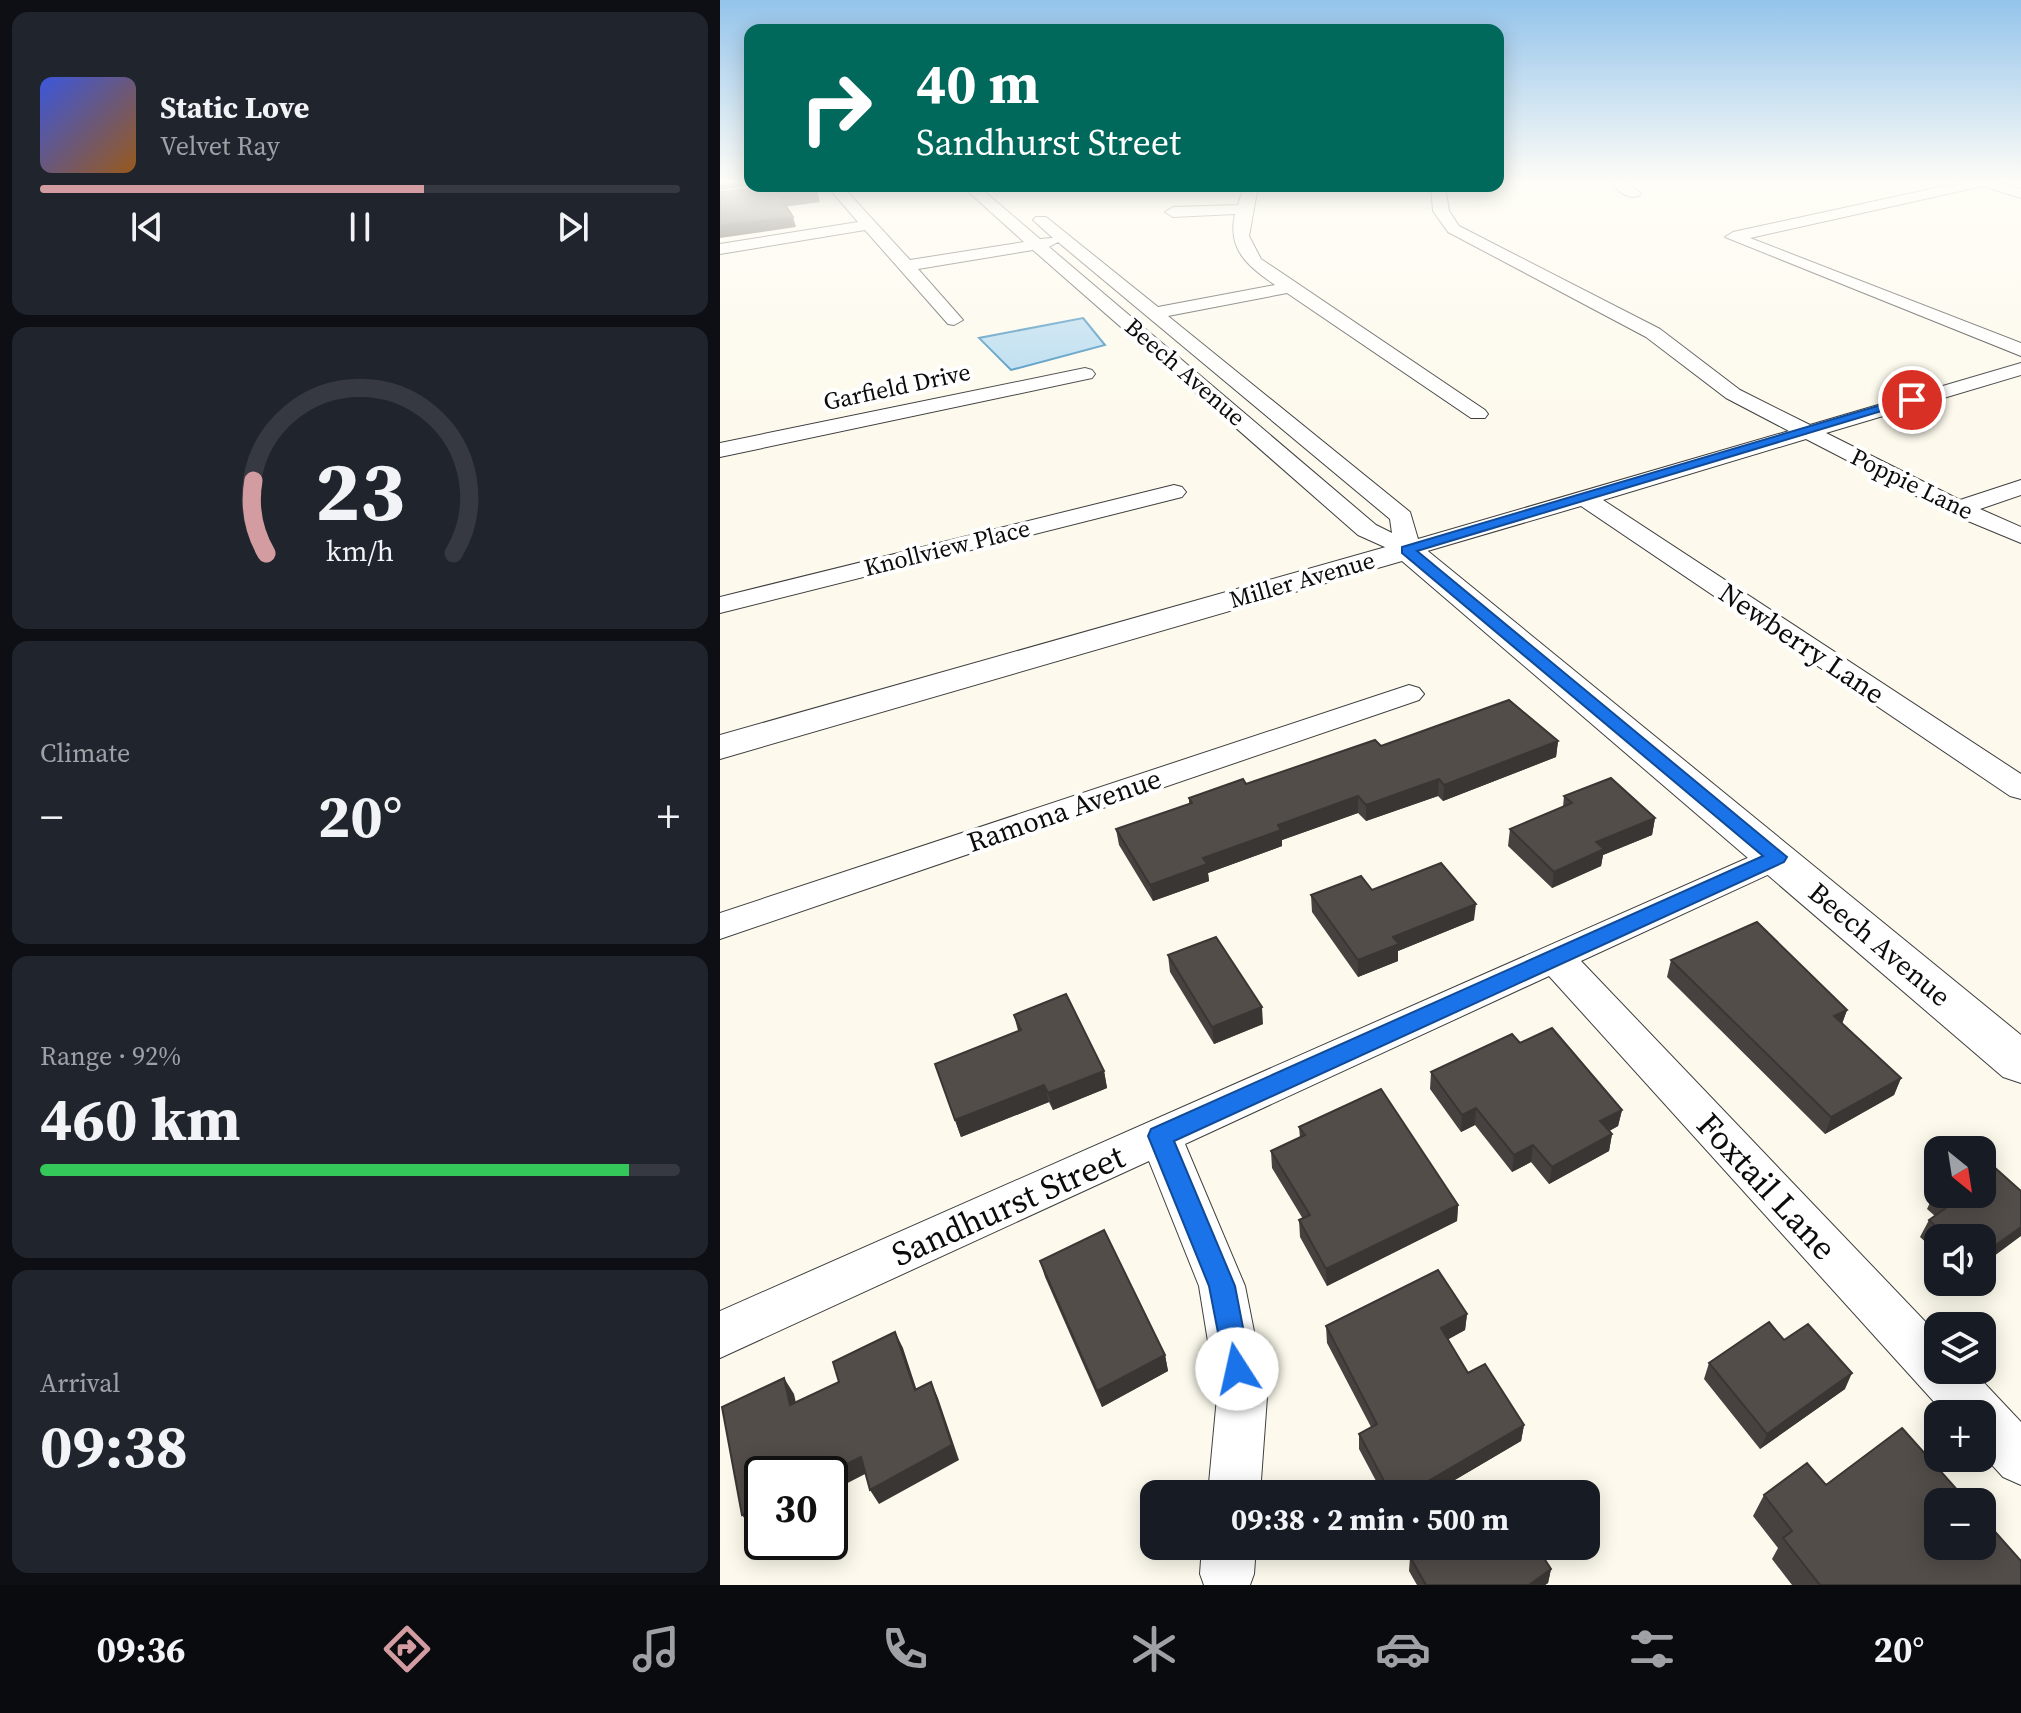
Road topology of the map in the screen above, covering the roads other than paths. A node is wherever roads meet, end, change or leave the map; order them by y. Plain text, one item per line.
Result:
1 (897, 256) edge
2 (966, 256) edge
3 (1051, 256) edge
4 (1085, 256) edge
5 (1249, 256) edge
6 (1505, 256) edge
7 (1781, 256) edge
8 (906, 266) junction
9 (1290, 287) junction
10 (1154, 313) junction
11 (954, 320) dead end
12 (2021, 350) edge
13 (2021, 369) edge
14 (1085, 374) dead end
15 (1478, 414) dead end
16 (1804, 431) junction
17 (720, 450) edge
18 (2021, 487) edge
19 (1174, 492) dead end
20 (1583, 497) junction
21 (1959, 509) junction
22 (2021, 536) edge
23 (1407, 550) junction
24 (720, 605) edge
25 (1409, 694) dead end
26 (720, 747) edge
27 (2021, 789) edge
28 (1777, 857) junction
29 (720, 926) edge
30 (1555, 958) junction
31 (2021, 1063) edge
32 (1160, 1136) junction
33 (720, 1335) edge
34 (1965, 1400) edge
35 (1996, 1433) edge
36 (2021, 1459) edge
37 (1235, 1480) edge

1 - 8 street
2 - 8 street
3 - 23 street, Beech Avenue
4 - 10 street, Beech Avenue
5 - 9 street
6 - 16 street, Poppie Lane
7 - 12 street
8 - 11 street
9 - 10 street
9 - 15 street
10 - 23 street, Beech Avenue
13 - 16 street, Miller Avenue
14 - 17 street, Garfield Drive
16 - 20 street, Miller Avenue
16 - 21 street, Poppie Lane
18 - 21 street
19 - 24 street, Knollview Place
20 - 23 street, Miller Avenue
20 - 27 street, Newberry Lane
21 - 22 street, Poppie Lane
23 - 26 street, Miller Avenue
23 - 28 street, Beech Avenue
25 - 29 street, Ramona Avenue
28 - 30 street, Sandhurst Street
28 - 31 street, Beech Avenue
30 - 32 street, Sandhurst Street
30 - 34 street, Foxtail Lane
32 - 33 street, Sandhurst Street
32 - 37 street
35 - 36 street, Foxtail Lane

